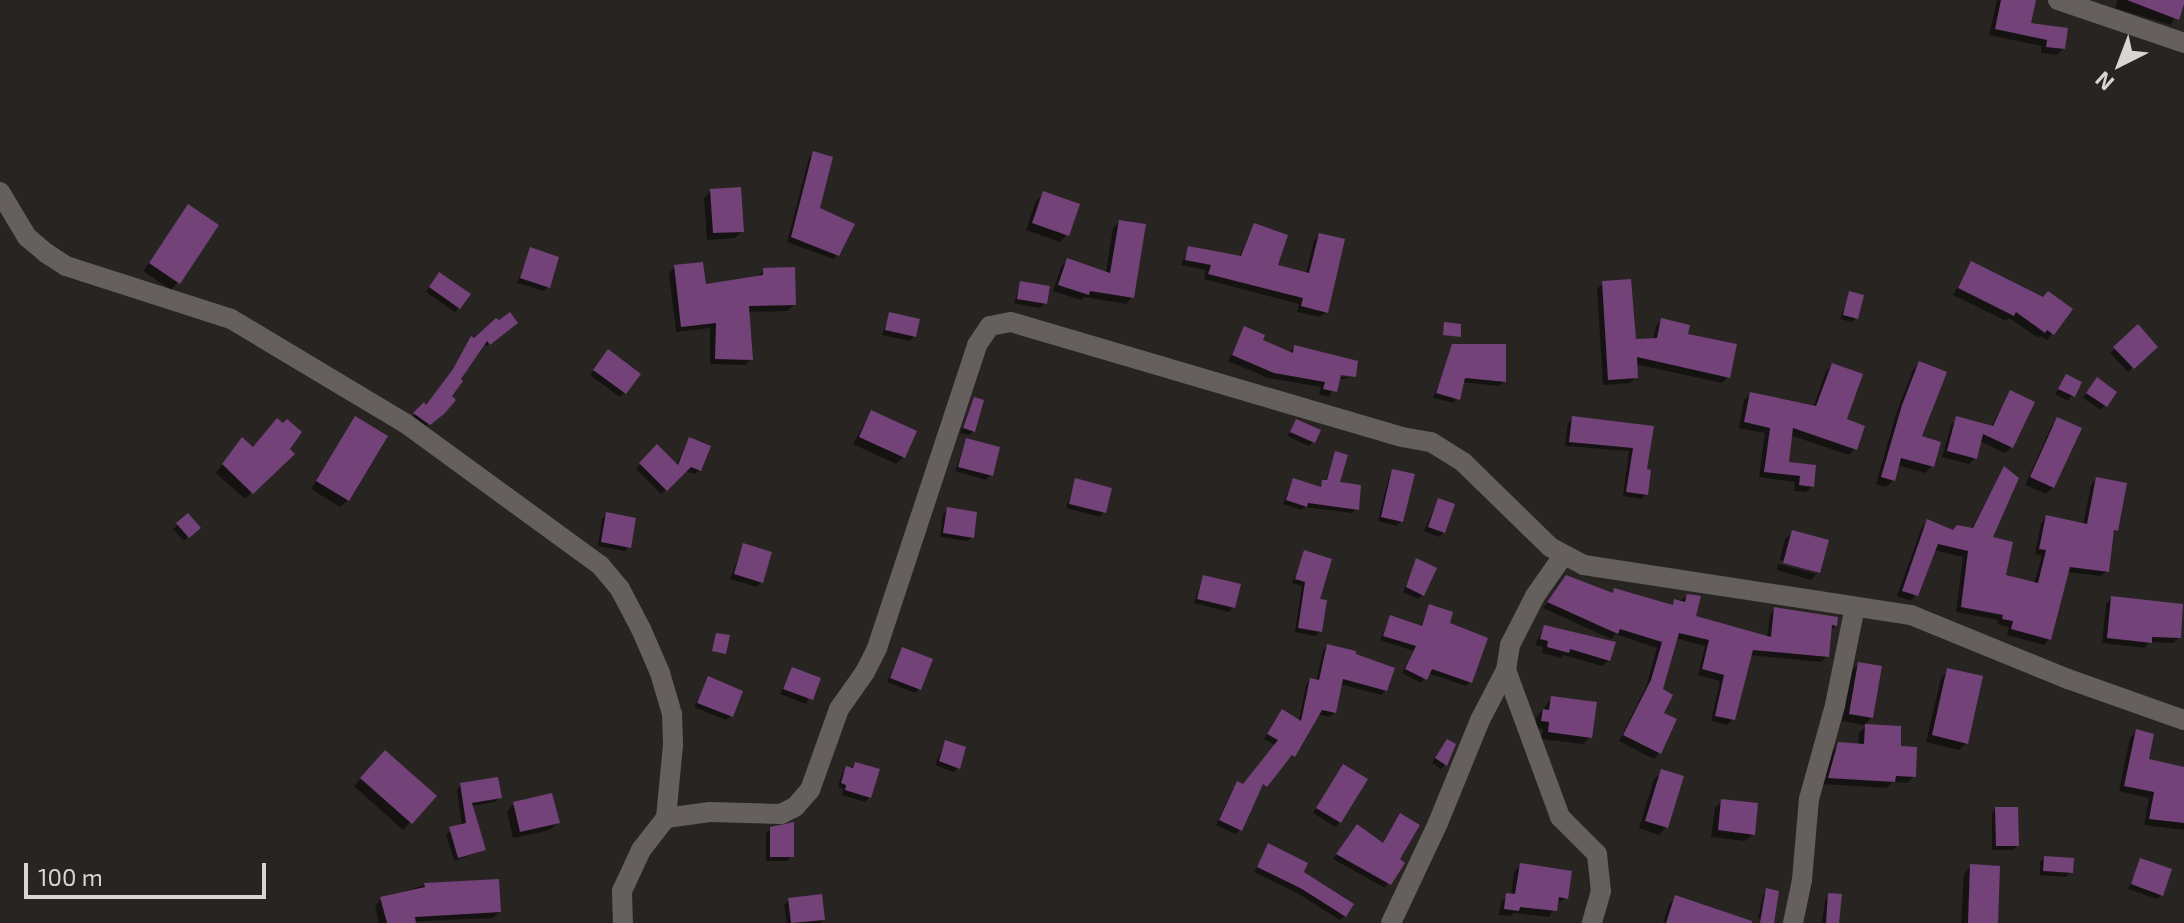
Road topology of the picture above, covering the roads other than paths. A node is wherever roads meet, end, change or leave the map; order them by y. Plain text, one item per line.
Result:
1 (2058, 0) edge
2 (2184, 43) edge
3 (0, 192) edge
4 (1563, 556) junction
5 (1855, 607) junction
6 (1506, 670) junction
7 (2184, 720) edge
8 (666, 818) junction
9 (623, 923) edge
10 (1391, 923) edge
11 (1592, 923) edge
12 (1793, 923) edge

1 - 2 street
3 - 8 street
4 - 5 street
4 - 6 street
4 - 8 street
5 - 7 street
5 - 12 street
6 - 10 street
6 - 11 street
8 - 9 street

